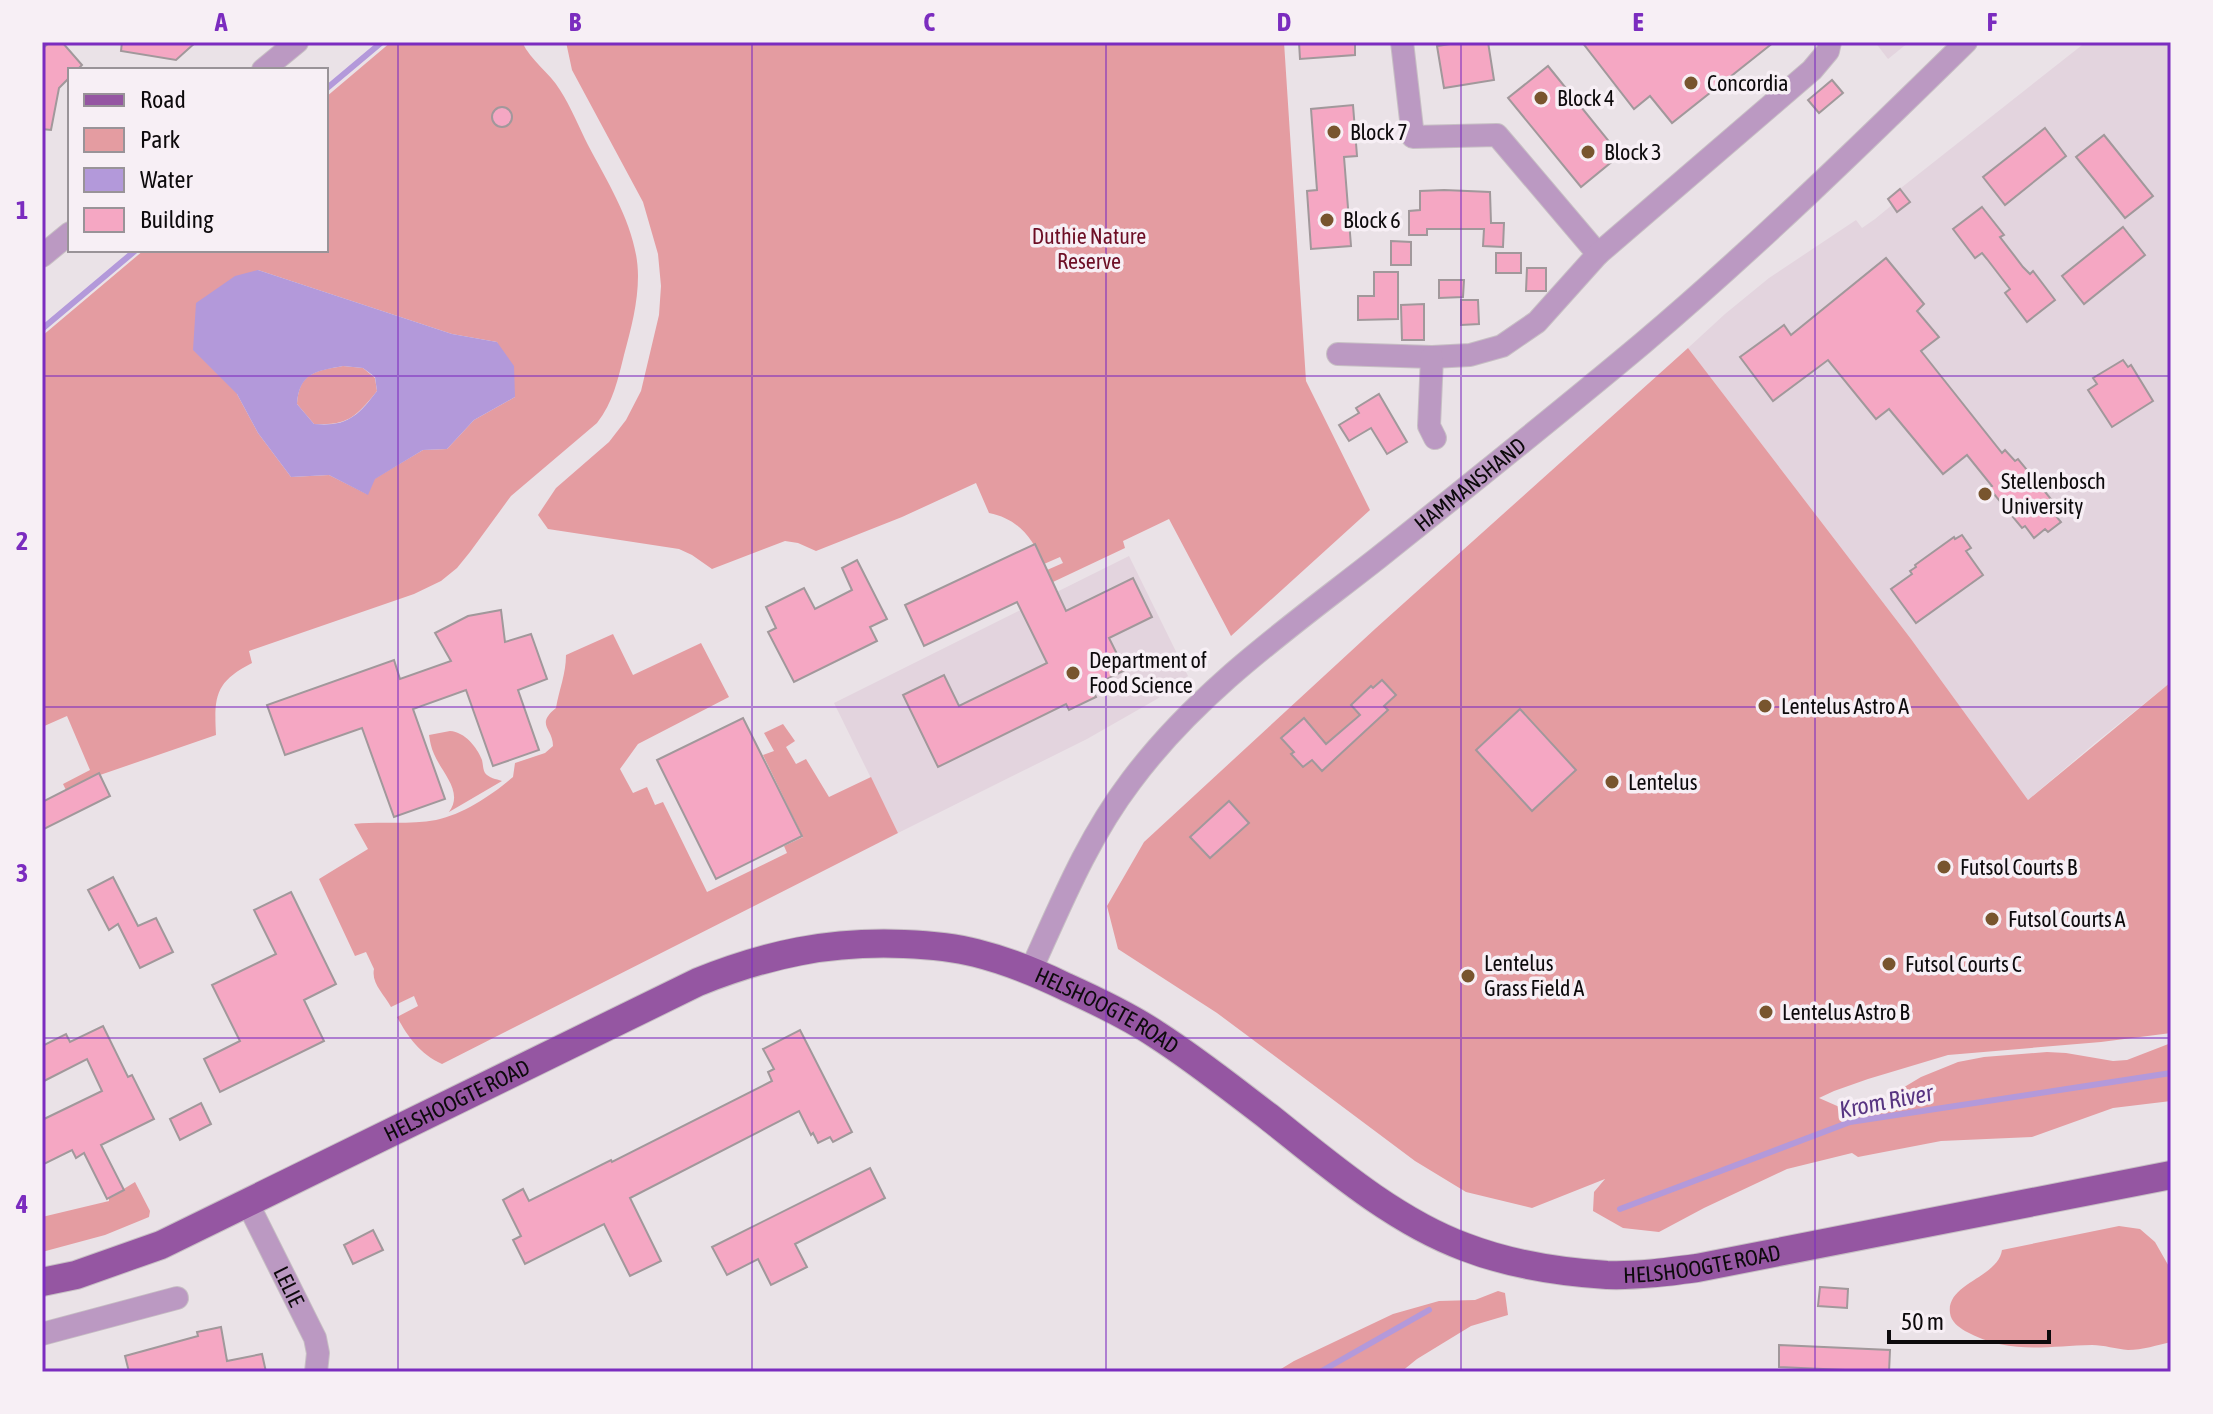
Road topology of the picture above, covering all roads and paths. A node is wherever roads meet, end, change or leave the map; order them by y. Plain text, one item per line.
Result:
1 (297, 42) edge
2 (1402, 42) edge
3 (1830, 42) edge
4 (1966, 42) edge
5 (265, 68) edge
6 (68, 235) edge
7 (1598, 254) junction
8 (42, 256) edge
9 (1338, 354) dead end
10 (1432, 357) junction
11 (1435, 438) dead end
12 (1031, 970) junction
13 (2171, 1175) edge
14 (248, 1204) junction
15 (42, 1282) edge
16 (177, 1298) dead end
17 (42, 1334) edge
18 (316, 1372) edge

1 - 5 street
2 - 7 street
3 - 7 street
4 - 12 street, HAMMANSHAND
6 - 8 street
7 - 10 street
9 - 10 street
10 - 11 street
12 - 13 main road, HELSHOOGTE ROAD
12 - 14 main road, HELSHOOGTE ROAD
14 - 15 main road, HELSHOOGTE ROAD
14 - 18 street, LELIE
16 - 17 street

